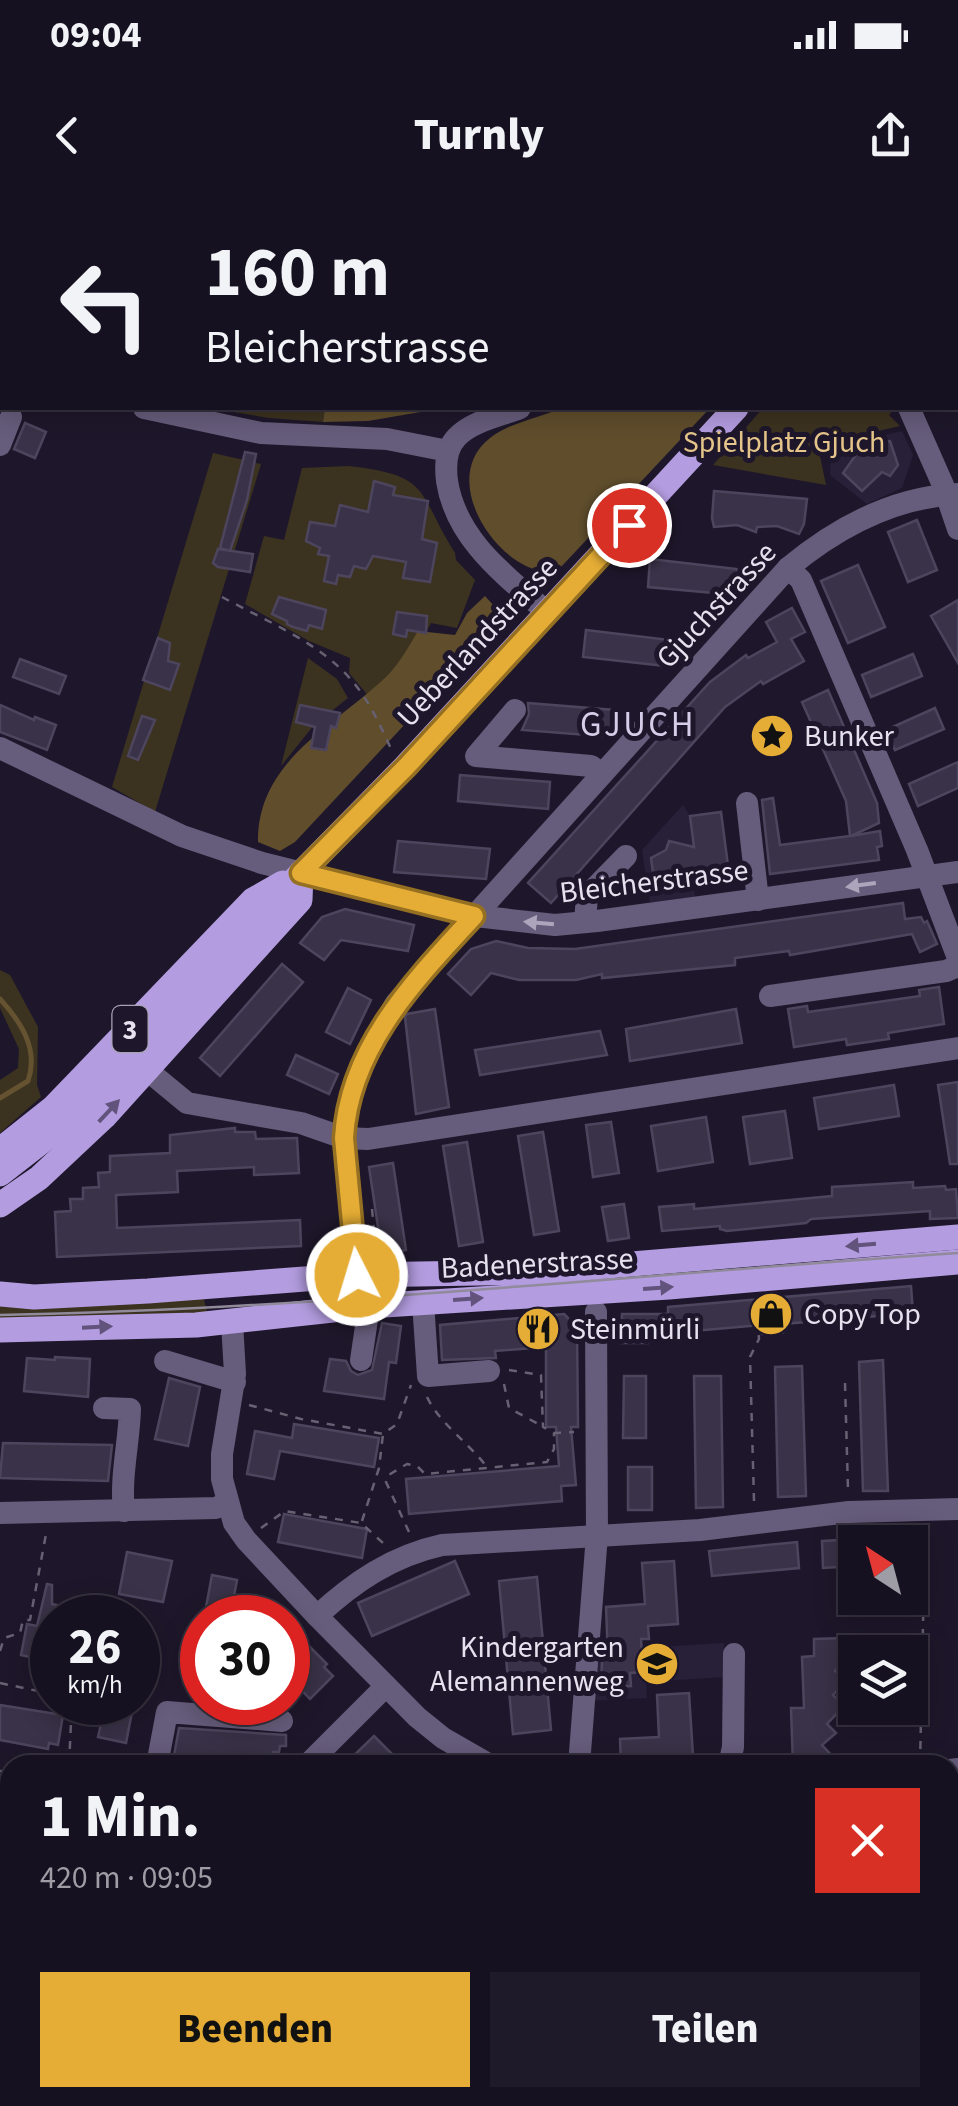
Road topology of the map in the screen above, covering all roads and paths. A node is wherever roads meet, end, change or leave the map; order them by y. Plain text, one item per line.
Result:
1 (153, 410) edge
2 (515, 410) edge
3 (734, 410) edge
4 (909, 410) edge
5 (11, 417) dead end
6 (0, 445) edge
7 (448, 451) junction
8 (952, 494) edge
9 (958, 530) edge
10 (788, 568) junction
11 (222, 596) dead end
12 (548, 613) junction
13 (514, 710) dead end
14 (0, 748) edge
15 (406, 767) junction
16 (602, 774) junction
17 (747, 803) dead end
18 (626, 856) dead end
19 (958, 872) edge
20 (301, 873) junction
21 (925, 876) junction
22 (758, 900) junction
23 (474, 916) junction
24 (585, 922) junction
25 (958, 958) edge
26 (958, 966) edge
27 (770, 996) dead end
28 (958, 1048) edge
29 (147, 1070) junction
30 (344, 1138) junction
31 (0, 1150) edge
32 (0, 1174) edge
33 (0, 1205) edge
34 (958, 1237) edge
35 (958, 1262) edge
36 (357, 1275) junction
37 (228, 1285) junction
38 (0, 1294) edge
39 (423, 1302) junction
40 (369, 1306) junction
41 (596, 1312) dead end
42 (232, 1322) junction
43 (758, 1326) dead end
44 (0, 1330) edge
45 (361, 1360) dead end
46 (165, 1361) dead end
47 (489, 1371) dead end
48 (423, 1376) junction
49 (845, 1383) dead end
50 (234, 1392) junction
51 (104, 1408) dead end
52 (543, 1427) junction
53 (596, 1430) junction
54 (554, 1433) junction
55 (383, 1434) junction
56 (487, 1468) junction
57 (226, 1503) junction
58 (924, 1508) junction
59 (958, 1509) edge
60 (124, 1512) junction
61 (849, 1512) junction
62 (0, 1513) edge
63 (50, 1513) junction
64 (361, 1523) junction
65 (755, 1523) junction
66 (254, 1534) dead end
67 (596, 1535) junction
68 (407, 1555) junction
69 (317, 1616) junction
70 (0, 1651) edge
71 (734, 1654) dead end
72 (0, 1682) edge
73 (386, 1686) junction
74 (30, 1689) edge
75 (180, 1713) edge
76 (71, 1725) edge
77 (69, 1755) edge
78 (160, 1755) edge
79 (317, 1755) edge
80 (473, 1755) edge
81 (580, 1755) edge
82 (731, 1755) edge
83 (920, 1755) edge

1 - 7 street
2 - 7 street
3 - 12 main road, Ueberlandstrasse / 3
4 - 8 street
5 - 6 street
7 - 12 street
8 - 9 street
8 - 10 street, Gjuchstrasse
10 - 16 street, Gjuchstrasse
10 - 21 street
11 - 15 path
12 - 15 main road, Ueberlandstrasse / 3
13 - 16 street
14 - 20 street, Bleicherstrasse
15 - 20 main road, Ueberlandstrasse / 3
16 - 23 street, Gjuchstrasse
17 - 22 street
18 - 24 street
19 - 21 street, Bleicherstrasse
20 - 23 street, Bleicherstrasse
20 - 29 main road, Ueberlandstrasse / 3
20 - 31 main road, Ueberlandstrasse / 3
20 - 32 main road, Ueberlandstrasse / 3
21 -> 22 street, Bleicherstrasse
21 - 25 street
22 - 24 street, Bleicherstrasse
24 -> 23 street, Bleicherstrasse
23 - 30 street, Gjuchstrasse
26 - 27 street
28 - 30 street
29 - 30 street
33 -> 29 main road, Ueberlandstrasse / 3
30 - 36 street, Gjuchstrasse
34 -> 36 main road, Badenerstrasse
39 -> 35 main road, Badenerstrasse
36 - 37 main road, Badenerstrasse
36 - 40 main road
37 - 38 main road, Badenerstrasse
37 - 42 main road
39 - 40 main road, Badenerstrasse
39 - 48 street
40 - 42 main road, Badenerstrasse
40 - 45 street
41 - 53 street
44 -> 42 main road, Badenerstrasse
42 - 50 street
43 - 65 path
46 - 50 street
47 - 48 street
48 - 55 path
48 - 56 path
49 - 61 path
50 - 55 path
50 - 57 street
51 - 60 street
52 - 52 path
52 - 54 path
53 - 54 path
53 - 67 street
54 - 56 path
55 - 64 path
56 - 68 path
57 - 60 street
57 - 69 street
58 - 59 street
58 - 61 street
58 - 83 path
60 - 63 street
61 - 65 street
62 - 63 street
63 - 70 path
64 - 66 path
64 - 68 path
65 - 67 street
67 - 68 street
67 - 81 street
68 - 69 street
69 - 73 street
71 - 82 street
72 - 74 path
73 - 79 street
73 - 80 street
75 - 78 street
76 - 77 path

